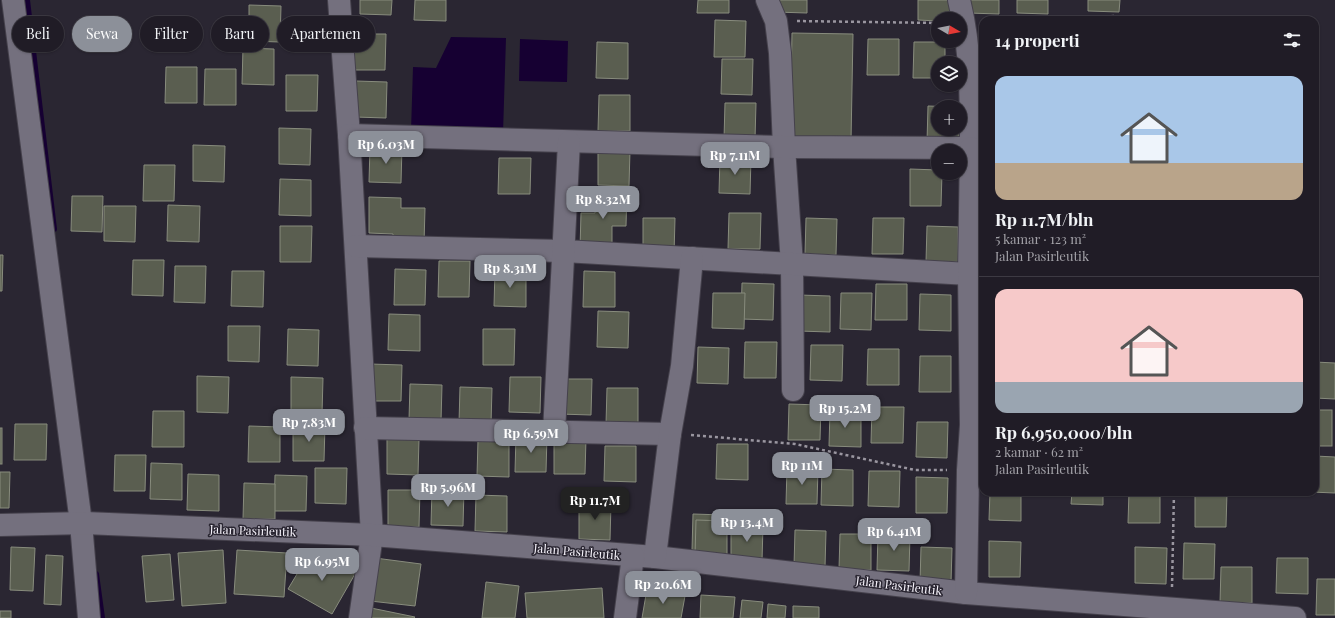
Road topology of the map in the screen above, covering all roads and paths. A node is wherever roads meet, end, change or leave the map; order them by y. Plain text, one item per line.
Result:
1 (13, 0) edge
2 (339, 0) edge
3 (767, 0) edge
4 (959, 0) edge
5 (776, 21) junction
6 (931, 23) edge
7 (349, 135) junction
8 (569, 142) junction
9 (784, 147) junction
10 (971, 148) junction
11 (356, 246) junction
12 (564, 251) junction
13 (692, 258) junction
14 (792, 264) junction
15 (969, 274) junction
16 (792, 390) dead end
17 (366, 428) junction
18 (554, 432) junction
19 (670, 434) junction
20 (968, 470) junction
21 (1174, 496) edge
22 (83, 523) junction
23 (0, 525) edge
24 (372, 535) junction
25 (633, 556) junction
26 (655, 557) junction
27 (966, 593) junction
28 (1171, 608) junction
29 (89, 618) edge
30 (360, 618) edge
31 (625, 618) edge
32 (1295, 618) edge

1 - 22 street
2 - 7 street
3 - 5 street
4 - 10 street
5 - 6 path
5 - 9 street
7 - 8 street
7 - 11 street
8 - 9 street
8 - 12 street
9 - 10 street
9 - 14 street
10 - 15 street
11 - 12 street
11 - 17 street
12 - 13 street
12 - 18 street
13 - 14 street
13 - 19 street
14 - 15 street
14 - 16 street
15 - 20 street
17 - 18 street
17 - 24 street
18 - 19 street
19 - 20 path
19 - 26 street
20 - 27 street
21 - 28 path
22 - 23 street, Jalan Pasirleutik
22 - 24 street, Jalan Pasirleutik
22 - 29 street
24 - 25 street, Jalan Pasirleutik
24 - 30 street
25 - 26 street, Jalan Pasirleutik
25 - 31 street
26 - 27 street, Jalan Pasirleutik
27 - 28 street, Jalan Pasirleutik
28 - 32 street, Jalan Pasirleutik

